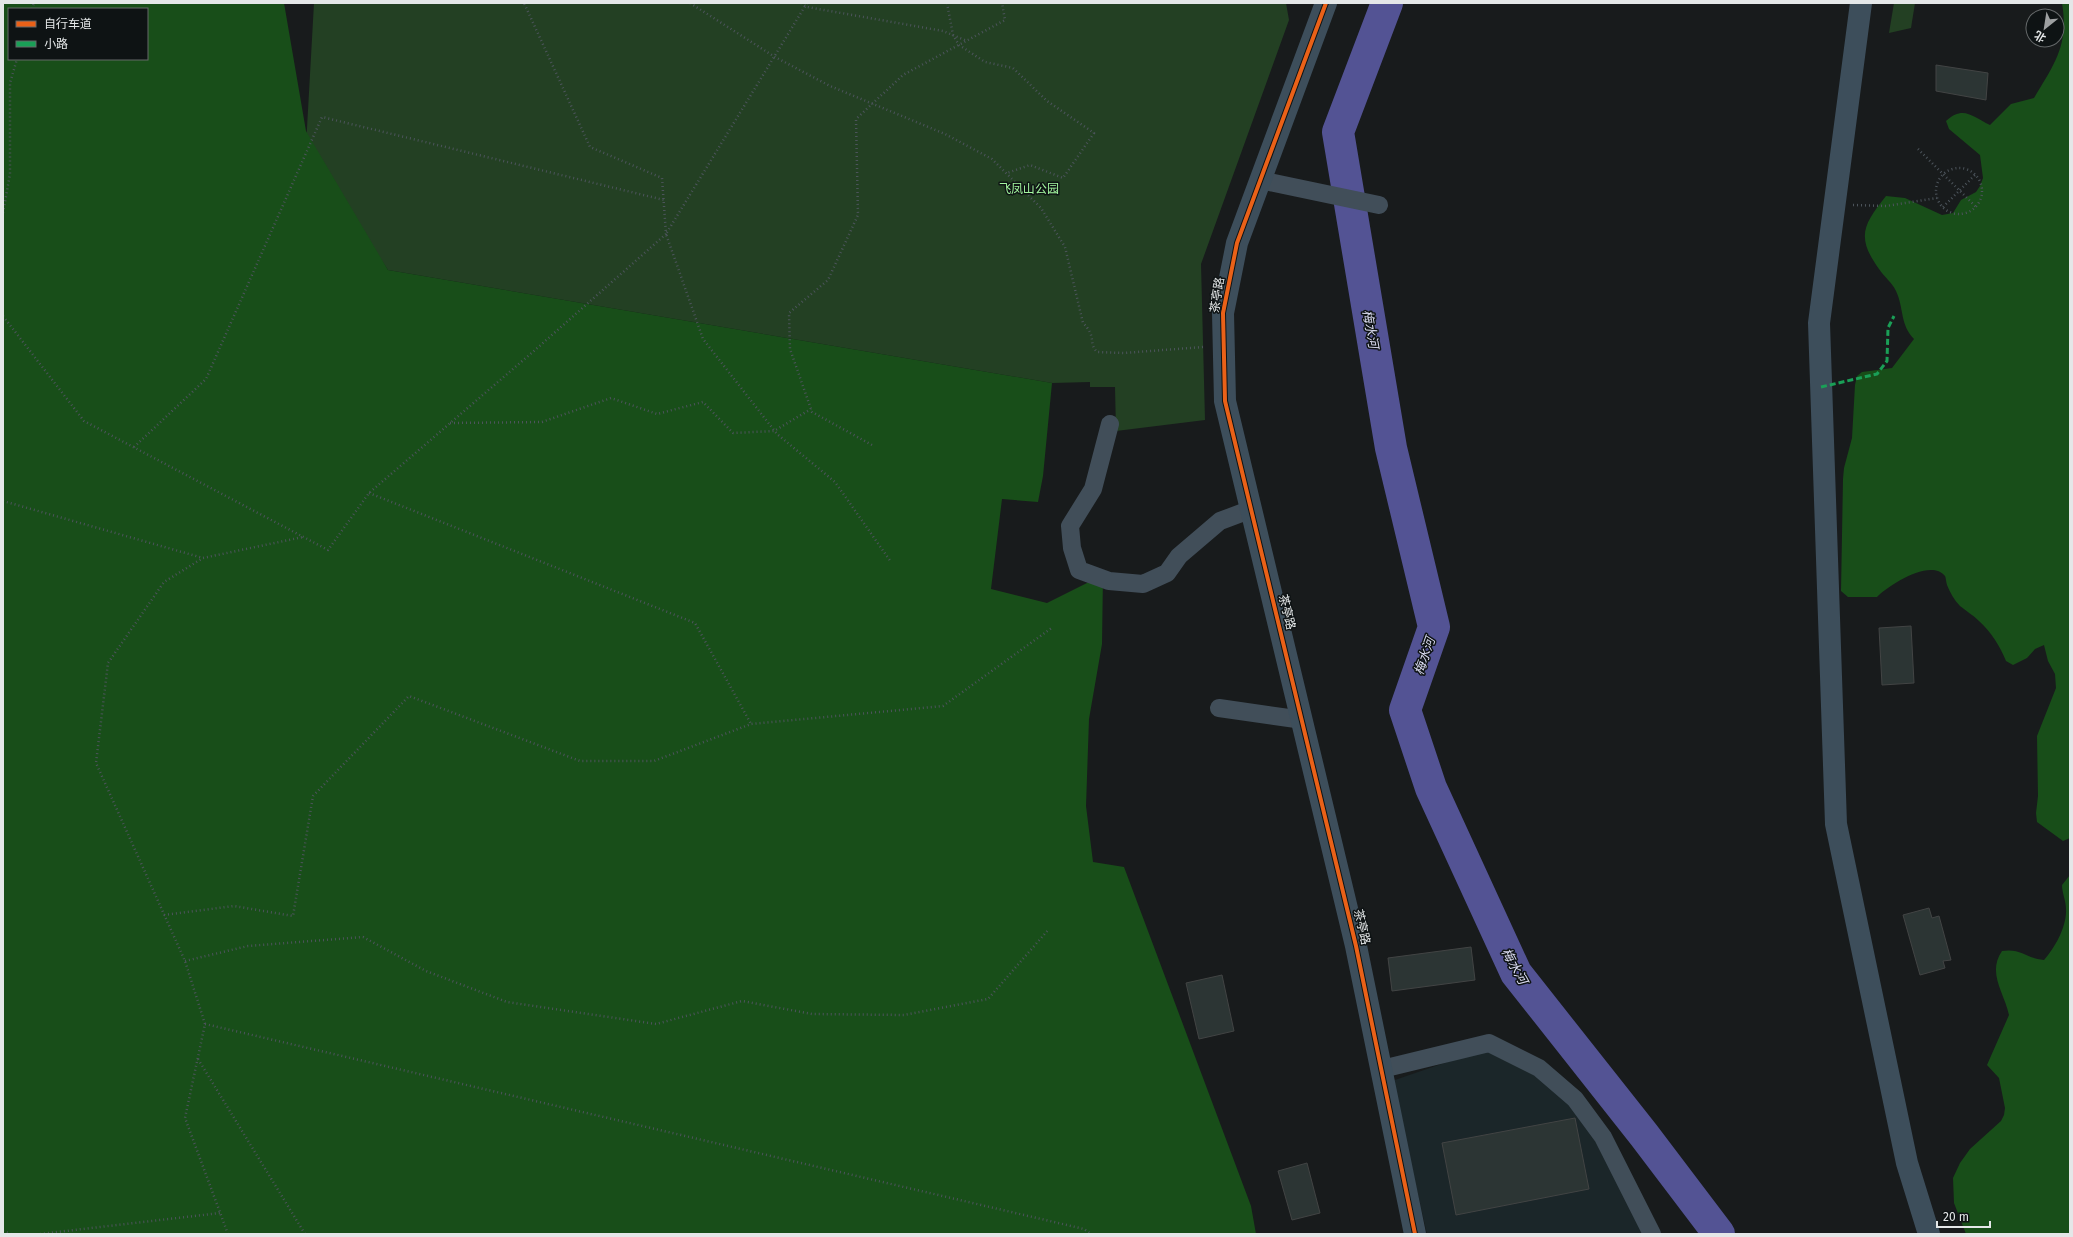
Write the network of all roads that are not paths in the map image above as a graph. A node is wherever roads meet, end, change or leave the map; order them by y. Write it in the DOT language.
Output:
graph roads {
  1 [pos="1326,3"];
  2 [pos="1861,3"];
  3 [pos="1260,180"];
  4 [pos="1379,205"];
  5 [pos="1110,424"];
  6 [pos="1252,509"];
  7 [pos="1219,708"];
  8 [pos="1303,720"];
  9 [pos="1382,1069"];
  10 [pos="1415,1234"];
  11 [pos="1652,1234"];
  12 [pos="1929,1234"];
  1 -- 3 [label="street, 茶亭路"];
  2 -- 12 [label="street"];
  3 -- 4 [label="street"];
  3 -- 6 [label="street, 茶亭路"];
  5 -- 6 [label="street"];
  6 -- 8 [label="street, 茶亭路"];
  7 -- 8 [label="street"];
  8 -- 9 [label="street, 茶亭路"];
  9 -- 10 [label="street, 茶亭路"];
  9 -- 11 [label="street"];
}
